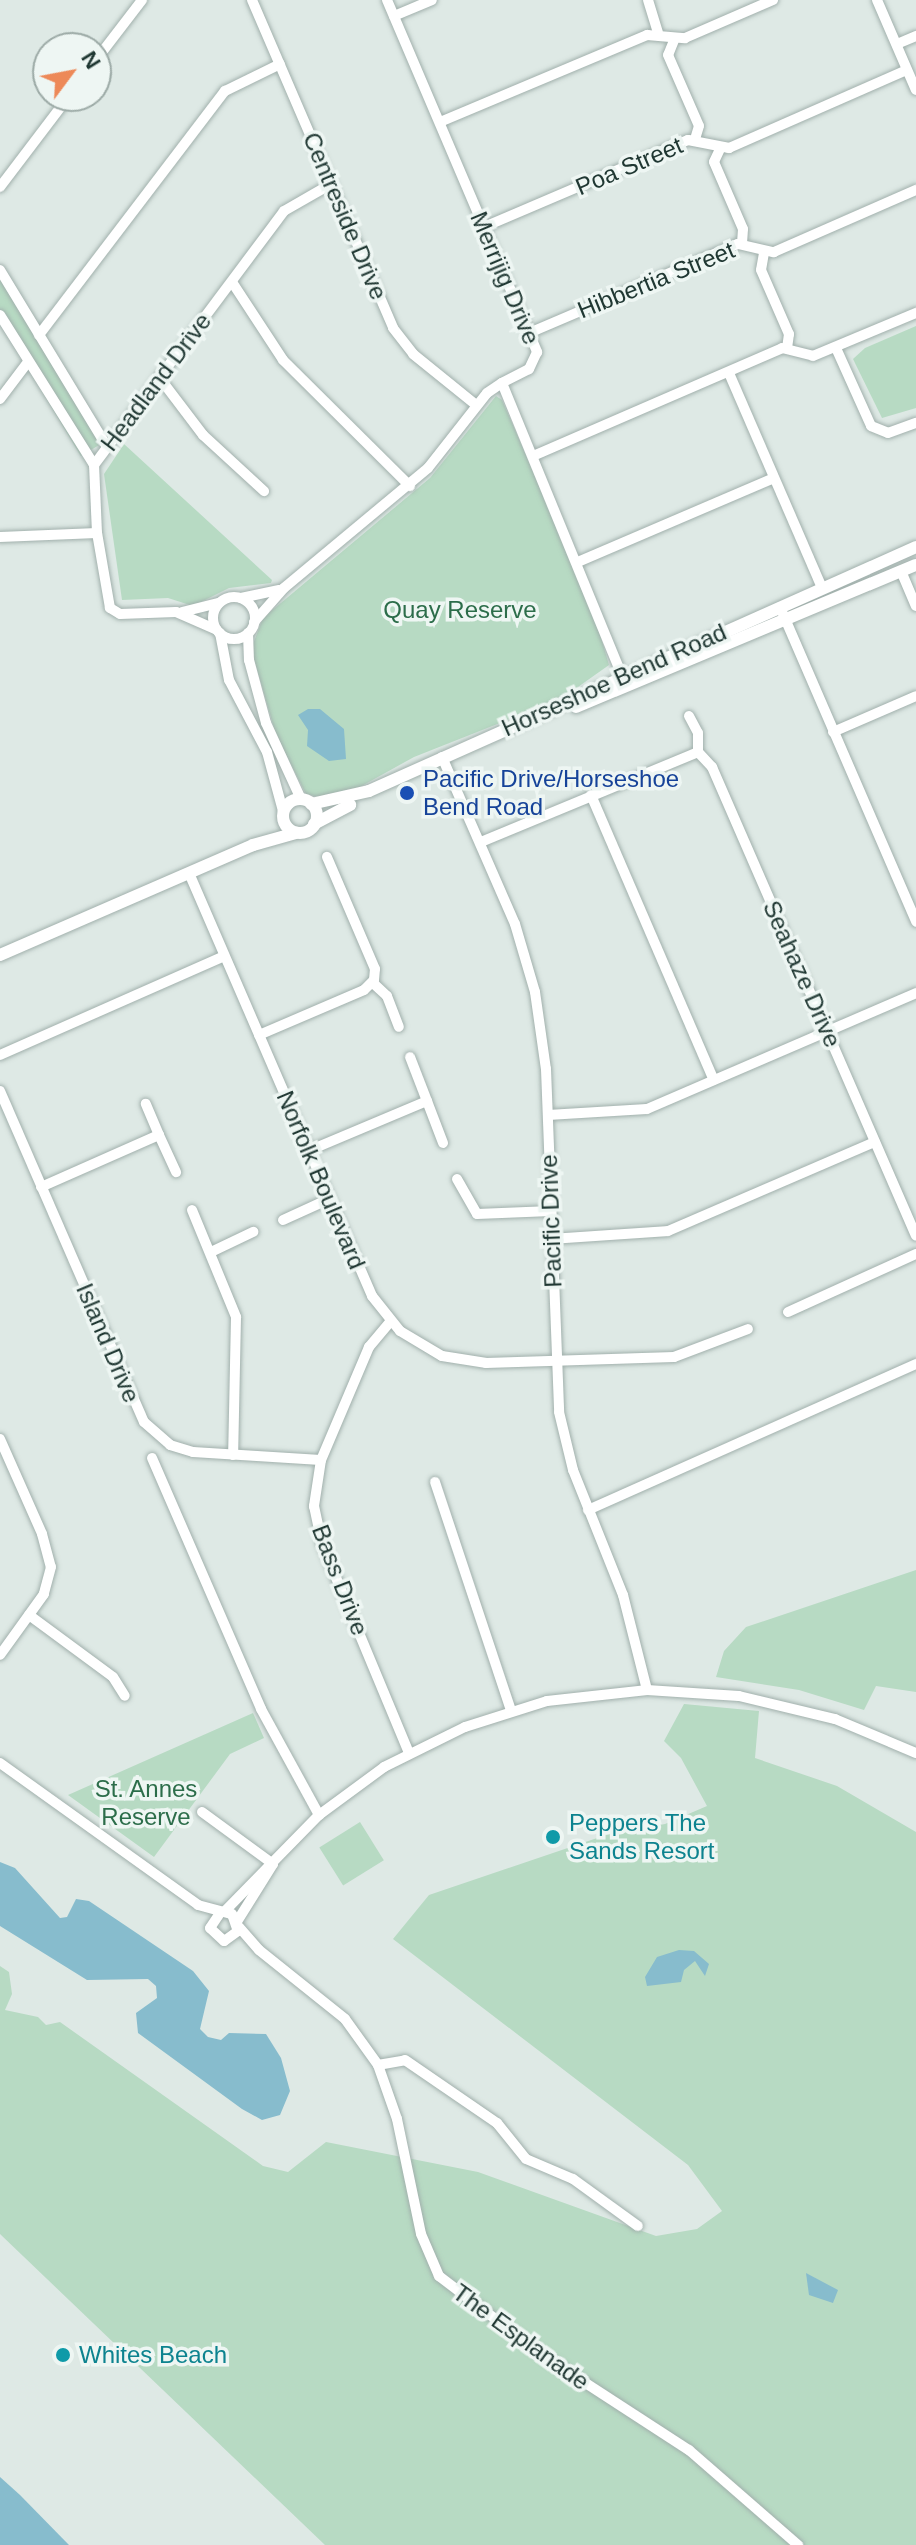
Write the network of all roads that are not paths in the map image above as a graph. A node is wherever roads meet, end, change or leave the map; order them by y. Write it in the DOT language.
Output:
graph roads {
  1 [pos="142,0"];
  2 [pos="252,0"];
  3 [pos="387,0"];
  4 [pos="432,0"];
  5 [pos="648,0"];
  6 [pos="773,0"];
  7 [pos="877,0"];
  8 [pos="394,16"];
  9 [pos="658,33"];
  10 [pos="916,36"];
  11 [pos="675,38"];
  12 [pos="112,39"];
  13 [pos="897,44"];
  14 [pos="280,64"];
  15 [pos="907,70"];
  16 [pos="916,90"];
  17 [pos="57,112"];
  18 [pos="440,122"];
  19 [pos="695,139"];
  20 [pos="720,149"];
  21 [pos="331,184"];
  22 [pos="0,187"];
  23 [pos="916,190"];
  24 [pos="484,227"];
  25 [pos="742,244"];
  26 [pos="764,253"];
  27 [pos="0,270"];
  28 [pos="232,282"];
  29 [pos="916,313"];
  30 [pos="0,315"];
  31 [pos="529,333"];
  32 [pos="39,335"];
  33 [pos="787,348"];
  34 [pos="836,348"];
  35 [pos="28,362"];
  36 [pos="729,373"];
  37 [pos="159,377"];
  38 [pos="502,383"];
  39 [pos="0,399"];
  40 [pos="476,405"];
  41 [pos="916,423"];
  42 [pos="106,445"];
  43 [pos="533,456"];
  44 [pos="94,465"];
  45 [pos="774,478"];
  46 [pos="410,486"];
  47 [pos="264,491"];
  48 [pos="97,533"];
  49 [pos="0,537"];
  50 [pos="916,547"];
  51 [pos="578,562"];
  52 [pos="916,565"];
  53 [pos="901,571"];
  54 [pos="284,588"];
  55 [pos="822,588"];
  56 [pos="241,598"];
  57 [pos="219,603"];
  58 [pos="916,606"];
  59 [pos="780,607"];
  60 [pos="176,612"];
  61 [pos="785,621"];
  62 [pos="254,622"];
  63 [pos="218,631"];
  64 [pos="248,633"];
  65 [pos="624,680"];
  66 [pos="916,696"];
  67 [pos="689,716"];
  68 [pos="833,732"];
  69 [pos="698,752"];
  70 [pos="444,761"];
  71 [pos="591,795"];
  72 [pos="306,802"];
  73 [pos="283,813"];
  74 [pos="314,824"];
  75 [pos="296,833"];
  76 [pos="481,842"];
  77 [pos="253,845"];
  78 [pos="327,857"];
  79 [pos="189,873"];
  80 [pos="916,922"];
  81 [pos="0,955"];
  82 [pos="224,956"];
  83 [pos="373,983"];
  84 [pos="916,993"];
  85 [pos="399,1027"];
  86 [pos="828,1032"];
  87 [pos="259,1035"];
  88 [pos="0,1055"];
  89 [pos="410,1057"];
  90 [pos="714,1080"];
  91 [pos="0,1091"];
  92 [pos="427,1101"];
  93 [pos="146,1104"];
  94 [pos="548,1115"];
  95 [pos="159,1135"];
  96 [pos="875,1142"];
  97 [pos="443,1143"];
  98 [pos="308,1151"];
  99 [pos="176,1172"];
  100 [pos="457,1179"];
  101 [pos="41,1187"];
  102 [pos="329,1199"];
  103 [pos="192,1210"];
  104 [pos="551,1211"];
  105 [pos="283,1220"];
  106 [pos="253,1232"];
  107 [pos="916,1236"];
  108 [pos="552,1239"];
  109 [pos="211,1252"];
  110 [pos="916,1254"];
  111 [pos="788,1312"];
  112 [pos="390,1322"];
  113 [pos="748,1329"];
  114 [pos="555,1361"];
  115 [pos="916,1364"];
  116 [pos="0,1439"];
  117 [pos="233,1455"];
  118 [pos="152,1458"];
  119 [pos="321,1460"];
  120 [pos="435,1482"];
  121 [pos="588,1510"];
  122 [pos="29,1615"];
  123 [pos="0,1655"];
  124 [pos="647,1690"];
  125 [pos="125,1696"];
  126 [pos="511,1710"];
  127 [pos="409,1753"];
  128 [pos="916,1753"];
  129 [pos="0,1763"];
  130 [pos="202,1812"];
  131 [pos="319,1815"];
  132 [pos="273,1864"];
  133 [pos="198,1905"];
  134 [pos="222,1912"];
  135 [pos="238,1924"];
  136 [pos="210,1925"];
  137 [pos="229,1940"];
  138 [pos="259,1950"];
  139 [pos="378,2065"];
  140 [pos="638,2226"];
  141 [pos="798,2545"];
  1 -- 12 [label="street"];
  2 -- 14 [label="street, Centreside Drive"];
  3 -- 8 [label="street, Merrijig Drive"];
  4 -- 8 [label="street"];
  5 -- 9 [label="street"];
  6 -- 11 [label="street"];
  7 -- 13 [label="street"];
  8 -- 18 [label="street, Merrijig Drive"];
  9 -- 11 [label="street"];
  9 -- 18 [label="street"];
  10 -- 13 [label="street"];
  11 -- 19 [label="street"];
  13 -- 15 [label="street"];
  14 -- 21 [label="street, Centreside Drive"];
  14 -- 32 [label="street"];
  15 -- 16 [label="street"];
  15 -- 20 [label="street, Poa Street"];
  17 -- 22 [label="street"];
  18 -- 24 [label="street, Merrijig Drive"];
  19 -- 20 [label="street, Poa Street"];
  19 -- 24 [label="street, Poa Street"];
  20 -- 25 [label="street"];
  21 -- 28 [label="street, Headland Drive"];
  21 -- 40 [label="street, Centreside Drive"];
  23 -- 26 [label="street, Hibbertia Street"];
  24 -- 31 [label="street, Merrijig Drive"];
  25 -- 26 [label="street, Hibbertia Street"];
  25 -- 31 [label="street, Hibbertia Street"];
  26 -- 33 [label="street"];
  27 -- 32 [label="street"];
  28 -- 37 [label="street, Headland Drive"];
  28 -- 46 [label="street"];
  29 -- 34 [label="street"];
  30 -- 35 [label="street"];
  31 -- 38 [label="street, Merrijig Drive"];
  32 -- 42 [label="street"];
  33 -- 34 [label="street"];
  33 -- 36 [label="street"];
  34 -- 41 [label="street"];
  35 -- 39 [label="street"];
  35 -- 44 [label="street"];
  36 -- 43 [label="street"];
  36 -- 45 [label="street"];
  37 -- 42 [label="street, Headland Drive"];
  37 -- 47 [label="street"];
  38 -- 40 [label="street"];
  38 -- 43 [label="street"];
  40 -- 46 [label="street"];
  42 -- 44 [label="street, Headland Drive"];
  43 -- 51 [label="street"];
  44 -- 48 [label="street, Headland Drive"];
  45 -- 51 [label="street"];
  45 -- 55 [label="street"];
  46 -- 54 [label="street"];
  48 -- 49 [label="street"];
  48 -- 60 [label="street, Headland Drive"];
  50 -- 55 [label="street, Horseshoe Bend Road"];
  51 -- 65 [label="street"];
  52 -- 53 [label="street, Horseshoe Bend Road"];
  53 -- 58 [label="street"];
  53 -- 61 [label="street, Horseshoe Bend Road"];
  54 -- 56 [label="street"];
  54 -- 62 [label="street"];
  55 -- 59 [label="street, Horseshoe Bend Road"];
  56 -- 57 [label="street"];
  56 -- 62 [label="street"];
  57 -- 60 [label="street, Headland Drive"];
  57 -- 63 [label="street"];
  59 -- 61 [label="street"];
  59 -- 65 [label="street, Horseshoe Bend Road"];
  60 -- 63 [label="street, Headland Drive"];
  61 -- 65 [label="street, Horseshoe Bend Road"];
  61 -- 68 [label="street"];
  62 -- 64 [label="street"];
  63 -- 64 [label="street"];
  63 -- 73 [label="street"];
  64 -- 72 [label="street"];
  65 -- 70 [label="street, Horseshoe Bend Road"];
  66 -- 68 [label="street"];
  67 -- 69 [label="street, Seahaze Drive"];
  68 -- 80 [label="street"];
  69 -- 71 [label="street"];
  69 -- 86 [label="street, Seahaze Drive"];
  70 -- 72 [label="street, Horseshoe Bend Road"];
  70 -- 74 [label="street, Horseshoe Bend Road"];
  70 -- 76 [label="street, Pacific Drive"];
  71 -- 76 [label="street"];
  71 -- 90 [label="street"];
  72 -- 73 [label="street"];
  72 -- 74 [label="street"];
  73 -- 75 [label="street"];
  73 -- 77 [label="street"];
  74 -- 75 [label="street, Horseshoe Bend Road"];
  75 -- 77 [label="street"];
  76 -- 94 [label="street, Pacific Drive"];
  77 -- 79 [label="street"];
  78 -- 83 [label="street"];
  79 -- 81 [label="street"];
  79 -- 82 [label="street, Norfolk Boulevard"];
  82 -- 87 [label="street, Norfolk Boulevard"];
  82 -- 88 [label="street"];
  83 -- 85 [label="street"];
  83 -- 87 [label="street"];
  84 -- 86 [label="street"];
  86 -- 90 [label="street"];
  86 -- 96 [label="street, Seahaze Drive"];
  87 -- 98 [label="street, Norfolk Boulevard"];
  89 -- 92 [label="street"];
  90 -- 94 [label="street"];
  91 -- 101 [label="street, Island Drive"];
  92 -- 97 [label="street"];
  92 -- 98 [label="street"];
  93 -- 95 [label="street"];
  94 -- 104 [label="street, Pacific Drive"];
  95 -- 99 [label="street"];
  95 -- 101 [label="street"];
  96 -- 107 [label="street, Seahaze Drive"];
  96 -- 108 [label="street"];
  98 -- 102 [label="street, Norfolk Boulevard"];
  100 -- 104 [label="street"];
  101 -- 117 [label="street, Island Drive"];
  102 -- 105 [label="street"];
  102 -- 112 [label="street, Norfolk Boulevard"];
  103 -- 109 [label="street"];
  104 -- 108 [label="street, Pacific Drive"];
  106 -- 109 [label="street"];
  108 -- 114 [label="street, Pacific Drive"];
  109 -- 117 [label="street"];
  110 -- 111 [label="street"];
  112 -- 114 [label="street, Norfolk Boulevard"];
  112 -- 119 [label="street, Bass Drive"];
  113 -- 114 [label="street, Norfolk Boulevard"];
  114 -- 121 [label="street, Pacific Drive"];
  115 -- 121 [label="street"];
  116 -- 122 [label="street"];
  117 -- 119 [label="street, Island Drive"];
  118 -- 131 [label="street"];
  119 -- 127 [label="street, Bass Drive"];
  120 -- 126 [label="street"];
  121 -- 124 [label="street, Pacific Drive"];
  122 -- 123 [label="street"];
  122 -- 125 [label="street"];
  124 -- 126 [label="street"];
  124 -- 128 [label="street"];
  126 -- 127 [label="street"];
  127 -- 131 [label="street"];
  129 -- 133 [label="street, The Esplanade"];
  130 -- 132 [label="street"];
  131 -- 132 [label="street"];
  132 -- 134 [label="street"];
  132 -- 135 [label="street"];
  133 -- 134 [label="street, The Esplanade"];
  133 -- 136 [label="street, The Esplanade"];
  134 -- 135 [label="street, The Esplanade"];
  134 -- 136 [label="street"];
  135 -- 137 [label="street"];
  135 -- 138 [label="street, The Esplanade"];
  136 -- 137 [label="street, The Esplanade"];
  137 -- 138 [label="street, The Esplanade"];
  138 -- 139 [label="street, The Esplanade"];
  139 -- 140 [label="street"];
  139 -- 141 [label="street, The Esplanade"];
}
